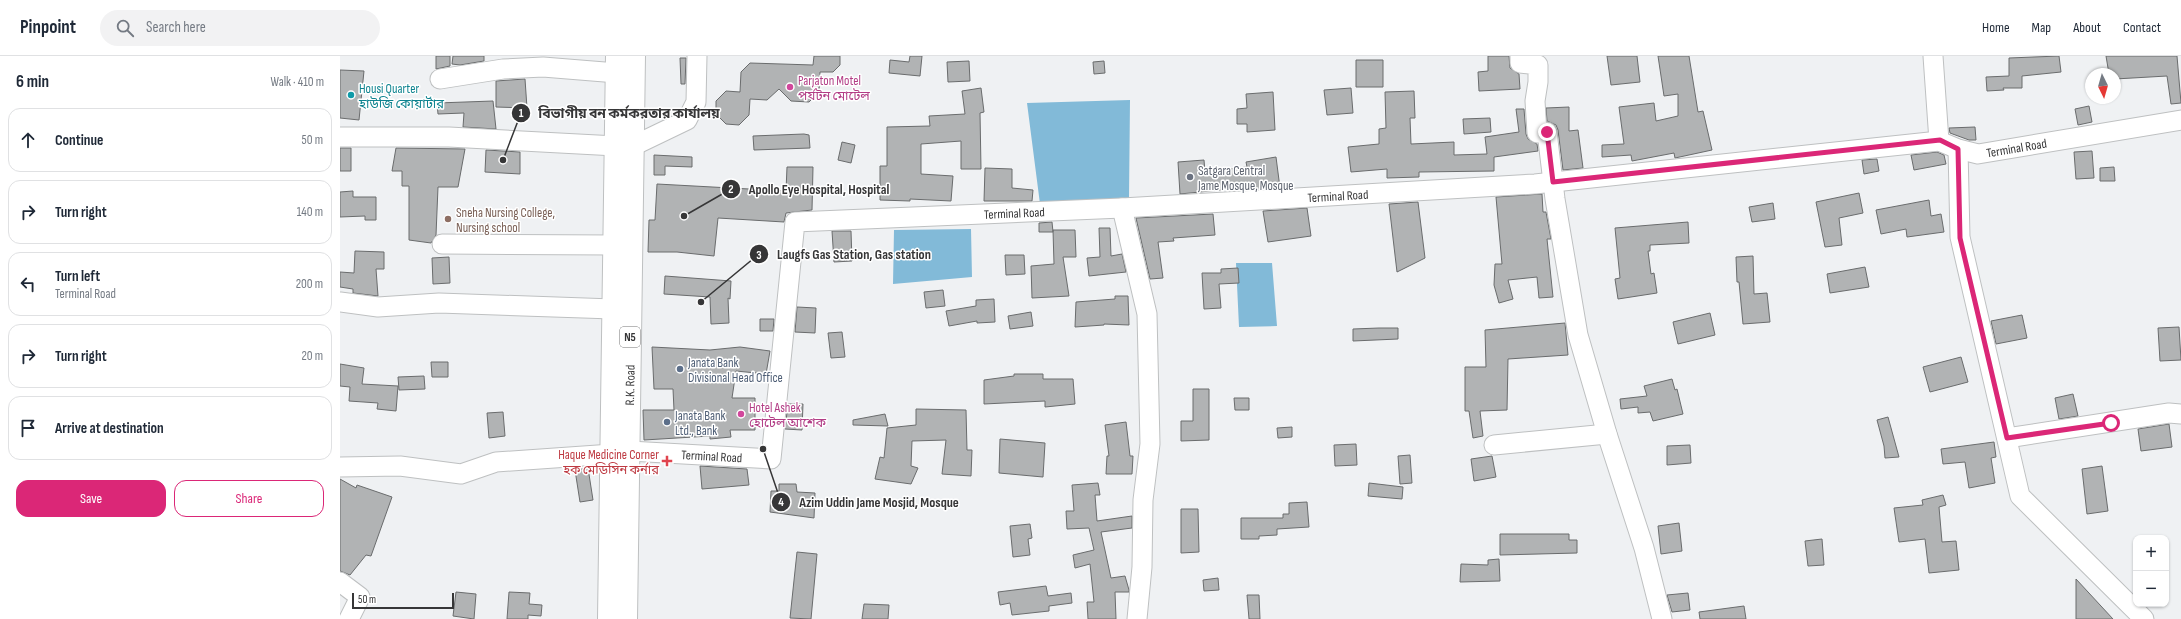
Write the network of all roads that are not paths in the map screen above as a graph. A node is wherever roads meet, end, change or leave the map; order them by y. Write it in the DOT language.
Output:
graph roads {
  1 [pos="634,56"];
  2 [pos="697,56"];
  3 [pos="1520,56"];
  4 [pos="1933,56"];
  5 [pos="617,65"];
  6 [pos="440,79"];
  7 [pos="2181,120"];
  8 [pos="340,137"];
  9 [pos="1940,140"];
  10 [pos="625,146"];
  11 [pos="1958,149"];
  12 [pos="1553,182"];
  13 [pos="1122,208"];
  14 [pos="442,244"];
  15 [pos="615,245"];
  16 [pos="340,302"];
  17 [pos="613,308"];
  18 [pos="2181,414"];
  19 [pos="1607,434"];
  20 [pos="2007,438"];
  21 [pos="1494,445"];
  22 [pos="620,452"];
  23 [pos="340,467"];
  24 [pos="340,582"];
  25 [pos="349,619"];
  26 [pos="609,619"];
  27 [pos="626,619"];
  28 [pos="1137,619"];
  29 [pos="1662,619"];
  30 [pos="2144,619"];
  1 -- 10 [label="highway, R.K. Road / N5"];
  2 -- 10 [label="street"];
  3 -- 12 [label="street"];
  4 -- 9 [label="street"];
  5 -- 6 [label="street"];
  5 -- 10 [label="highway, R.K. Road / N5"];
  7 -- 11 [label="street, Terminal Road"];
  8 -- 10 [label="street"];
  9 -- 11 [label="street, Terminal Road"];
  9 -- 12 [label="street, Terminal Road"];
  10 -- 15 [label="highway, R.K. Road / N5"];
  10 -- 22 [label="highway, R.K. Road / N5"];
  11 -- 20 [label="street"];
  12 -- 13 [label="street, Terminal Road"];
  12 -- 19 [label="street"];
  13 -- 22 [label="street, Terminal Road"];
  13 -- 28 [label="street"];
  14 -- 15 [label="street"];
  15 -- 17 [label="highway, R.K. Road / N5"];
  16 -- 17 [label="street"];
  17 -- 22 [label="highway, R.K. Road / N5"];
  18 -- 20 [label="street"];
  19 -- 21 [label="street"];
  19 -- 29 [label="street"];
  20 -- 30 [label="street"];
  22 -- 23 [label="street"];
  22 -- 26 [label="highway, R.K. Road / N5"];
  22 -- 27 [label="highway, R.K. Road / N5"];
  24 -- 25 [label="street"];
}
